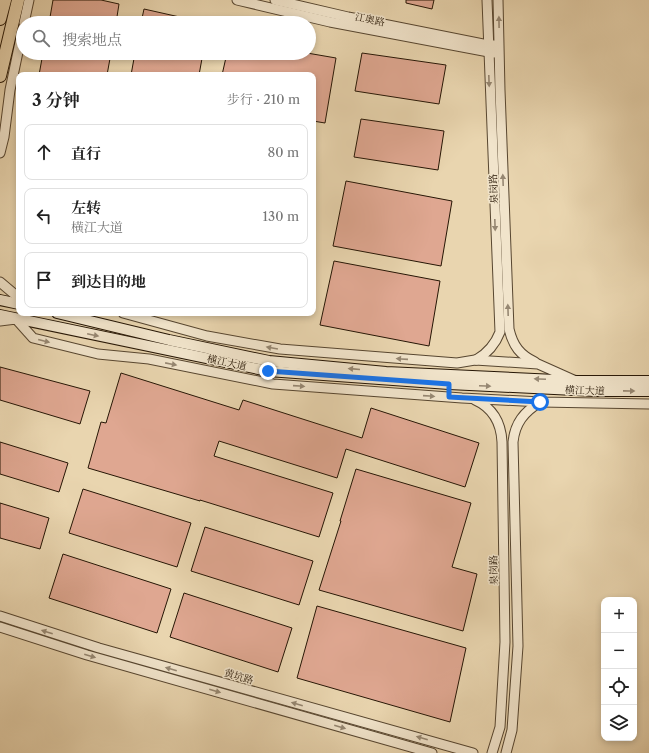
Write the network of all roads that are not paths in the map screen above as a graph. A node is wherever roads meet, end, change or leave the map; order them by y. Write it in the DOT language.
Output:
graph roads {
  1 [pos="5,0"];
  2 [pos="18,0"];
  3 [pos="29,0"];
  4 [pos="237,0"];
  5 [pos="275,0"];
  6 [pos="487,0"];
  7 [pos="498,0"];
  8 [pos="26,16"];
  9 [pos="305,16"];
  10 [pos="0,19"];
  11 [pos="316,19"];
  12 [pos="488,49"];
  13 [pos="499,49"];
  14 [pos="16,60"];
  15 [pos="0,76"];
  16 [pos="0,153"];
  17 [pos="0,282"];
  18 [pos="16,295"];
  19 [pos="0,300"];
  20 [pos="16,303"];
  21 [pos="0,315"];
  22 [pos="69,316"];
  23 [pos="134,316"];
  24 [pos="16,319"];
  25 [pos="0,321"];
  26 [pos="500,329"];
  27 [pos="509,329"];
  28 [pos="475,360"];
  29 [pos="446,362"];
  30 [pos="538,364"];
  31 [pos="446,374"];
  32 [pos="577,381"];
  33 [pos="649,381"];
  34 [pos="449,384"];
  35 [pos="566,390"];
  36 [pos="649,392"];
  37 [pos="449,397"];
  38 [pos="472,398"];
  39 [pos="540,402"];
  40 [pos="566,402"];
  41 [pos="649,404"];
  42 [pos="502,442"];
  43 [pos="513,442"];
  44 [pos="0,616"];
  45 [pos="0,627"];
  46 [pos="432,753"];
  47 [pos="473,753"];
  48 [pos="492,753"];
  49 [pos="506,753"];
  1 -- 10 [label="main road"];
  2 -- 15 [label="main road"];
  3 -- 8 [label="street"];
  4 -- 9 [label="street, 江奥路"];
  5 -- 12 [label="street, 江奥路"];
  6 -- 12 [label="street, 泉岗路"];
  13 -- 7 [label="street, 泉岗路, one-way"];
  11 -- 12 [label="street, 江奥路"];
  12 -- 13 [label="street, 江奥路"];
  12 -- 26 [label="street, 泉岗路, one-way"];
  27 -- 13 [label="street, 泉岗路, one-way"];
  14 -- 16 [label="street"];
  17 -- 18 [label="street"];
  19 -- 20 [label="main road"];
  21 -- 24 [label="main road, 横江大道"];
  31 -- 22 [label="main road, 横江大道, one-way"];
  29 -- 23 [label="street, one-way"];
  24 -- 25 [label="street"];
  24 -- 34 [label="main road, 横江大道, one-way"];
  24 -- 37 [label="street, one-way"];
  26 -- 27 [label="street"];
  26 -- 28 [label="street, 泉岗路"];
  27 -- 30 [label="street, 泉岗路"];
  28 -- 29 [label="street"];
  28 -- 30 [label="street"];
  29 -- 31 [label="street"];
  30 -- 32 [label="street"];
  32 -- 31 [label="main road, 横江大道, one-way"];
  32 -- 33 [label="main road, 横江大道"];
  34 -- 35 [label="main road, 横江大道, one-way"];
  34 -- 37 [label="street"];
  35 -- 36 [label="main road, 横江大道, one-way"];
  35 -- 40 [label="street"];
  37 -- 38 [label="street"];
  38 -- 39 [label="street"];
  38 -- 42 [label="street, 泉岗路"];
  39 -- 40 [label="street"];
  39 -- 43 [label="street"];
  40 -- 41 [label="street"];
  42 -- 43 [label="street"];
  42 -- 48 [label="street, 泉岗路"];
  43 -- 49 [label="street"];
  47 -- 44 [label="street, 黄坑路, one-way"];
  45 -- 46 [label="street, one-way"];
}
